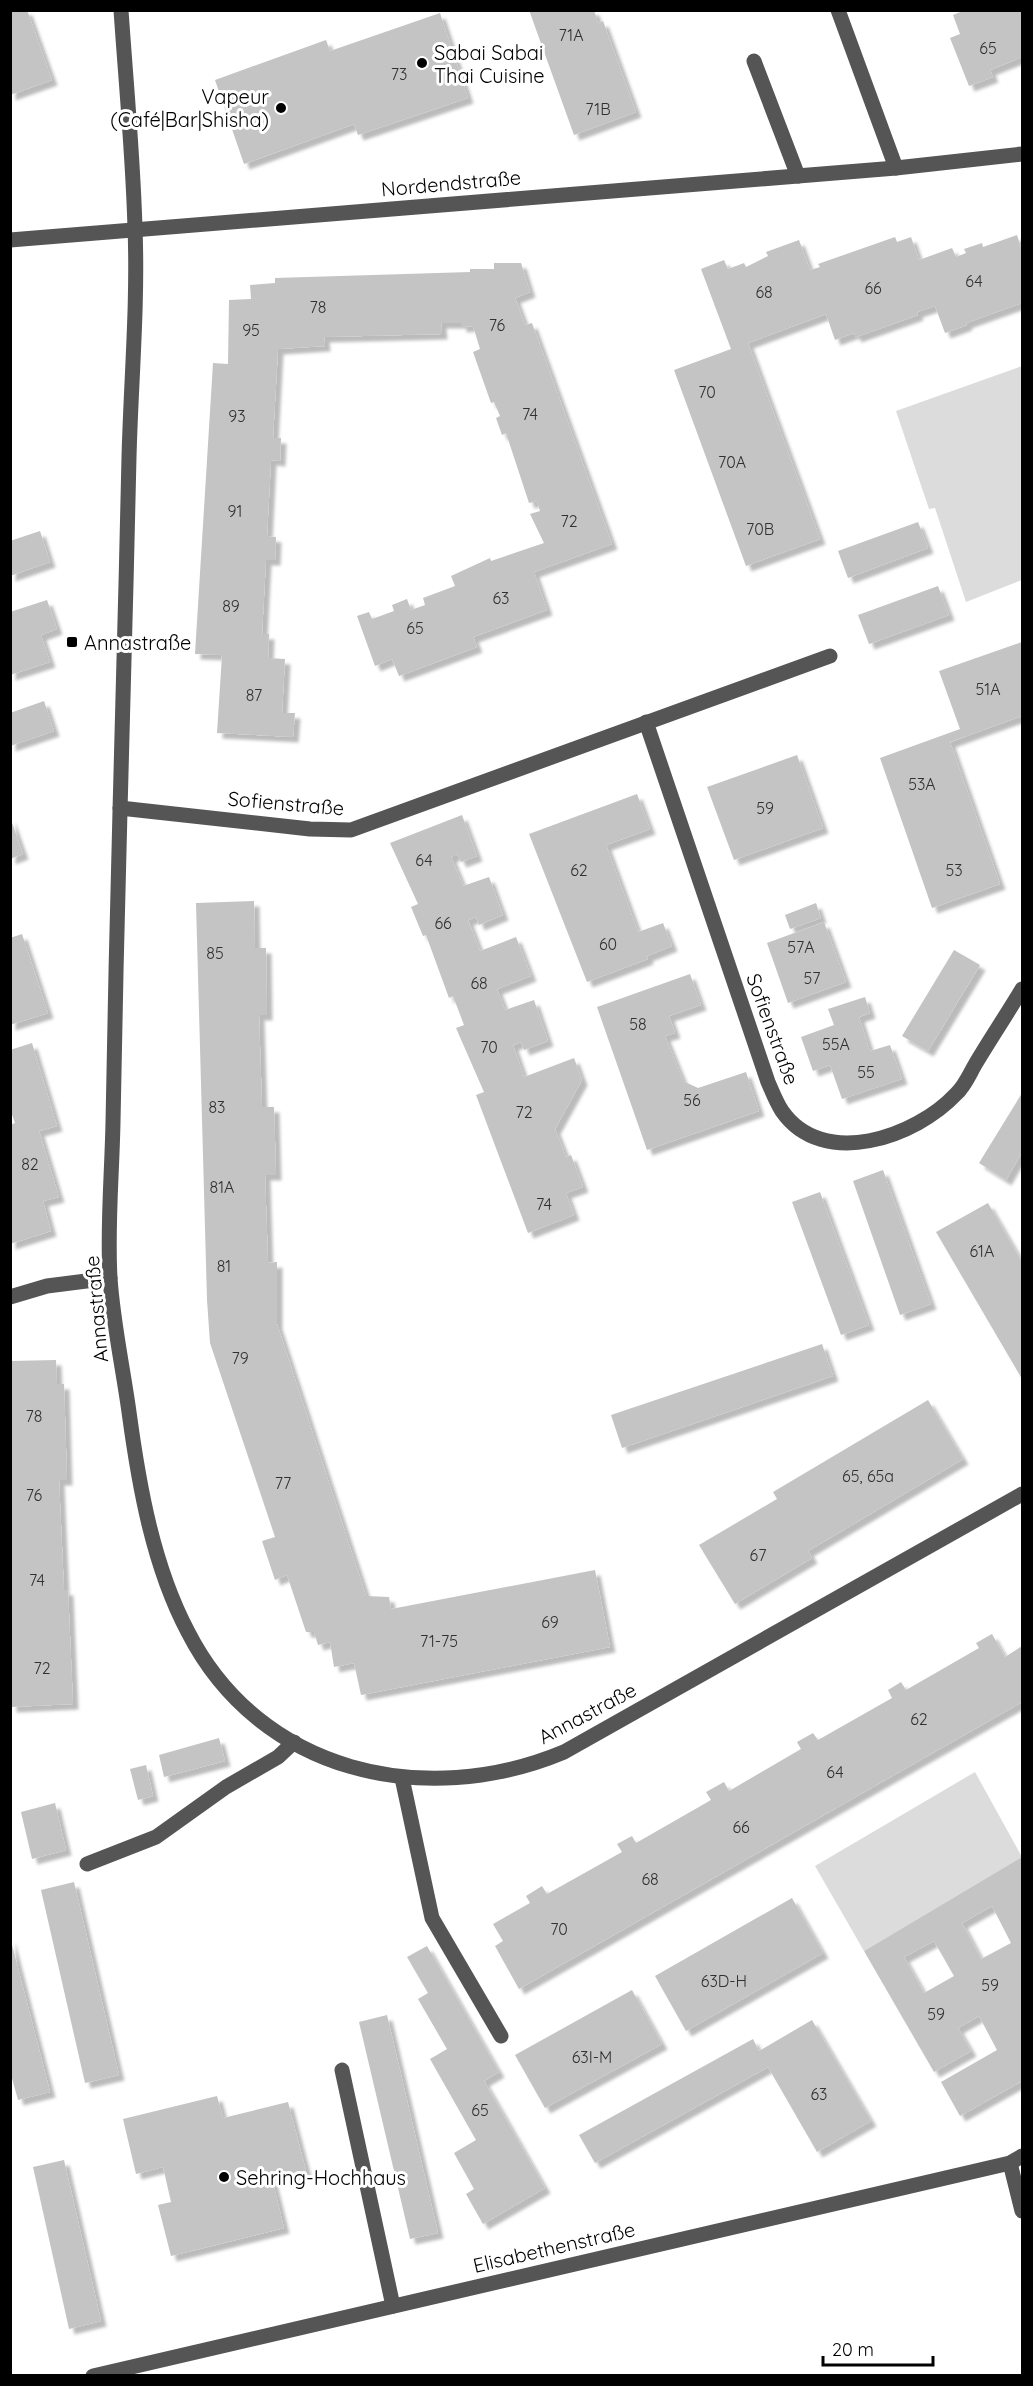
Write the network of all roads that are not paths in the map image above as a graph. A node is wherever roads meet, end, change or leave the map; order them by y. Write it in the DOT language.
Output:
graph roads {
  1 [pos="121,10"];
  2 [pos="838,10"];
  3 [pos="754,61"];
  4 [pos="1023,154"];
  5 [pos="896,168"];
  6 [pos="798,176"];
  7 [pos="136,232"];
  8 [pos="10,240"];
  9 [pos="830,656"];
  10 [pos="646,722"];
  11 [pos="120,808"];
  12 [pos="1023,989"];
  13 [pos="110,1278"];
  14 [pos="10,1297"];
  15 [pos="1023,1494"];
  16 [pos="294,1742"];
  17 [pos="402,1778"];
  18 [pos="87,1864"];
  19 [pos="501,2036"];
  20 [pos="342,2070"];
  21 [pos="1016,2159"];
  22 [pos="1023,2211"];
  23 [pos="393,2306"];
  24 [pos="93,2376"];
  1 -- 7 [label="street, Annastraße"];
  2 -- 5 [label="street"];
  3 -- 6 [label="street"];
  4 -- 5 [label="street, Nordendstraße"];
  5 -- 6 [label="street, Nordendstraße"];
  6 -- 7 [label="street, Nordendstraße"];
  7 -- 8 [label="street, Nordendstraße"];
  7 -- 11 [label="street, Annastraße"];
  9 -- 10 [label="street, Sofienstraße"];
  10 -- 11 [label="street, Sofienstraße"];
  10 -- 12 [label="street, Sofienstraße"];
  11 -- 13 [label="street, Annastraße"];
  13 -- 14 [label="street"];
  13 -- 16 [label="street, Annastraße"];
  15 -- 17 [label="street, Annastraße"];
  16 -- 17 [label="street, Annastraße"];
  16 -- 18 [label="street"];
  17 -- 19 [label="street"];
  20 -- 23 [label="street"];
  21 -- 22 [label="street"];
  21 -- 23 [label="street, Elisabethenstraße"];
  23 -- 24 [label="street, Elisabethenstraße"];
}
